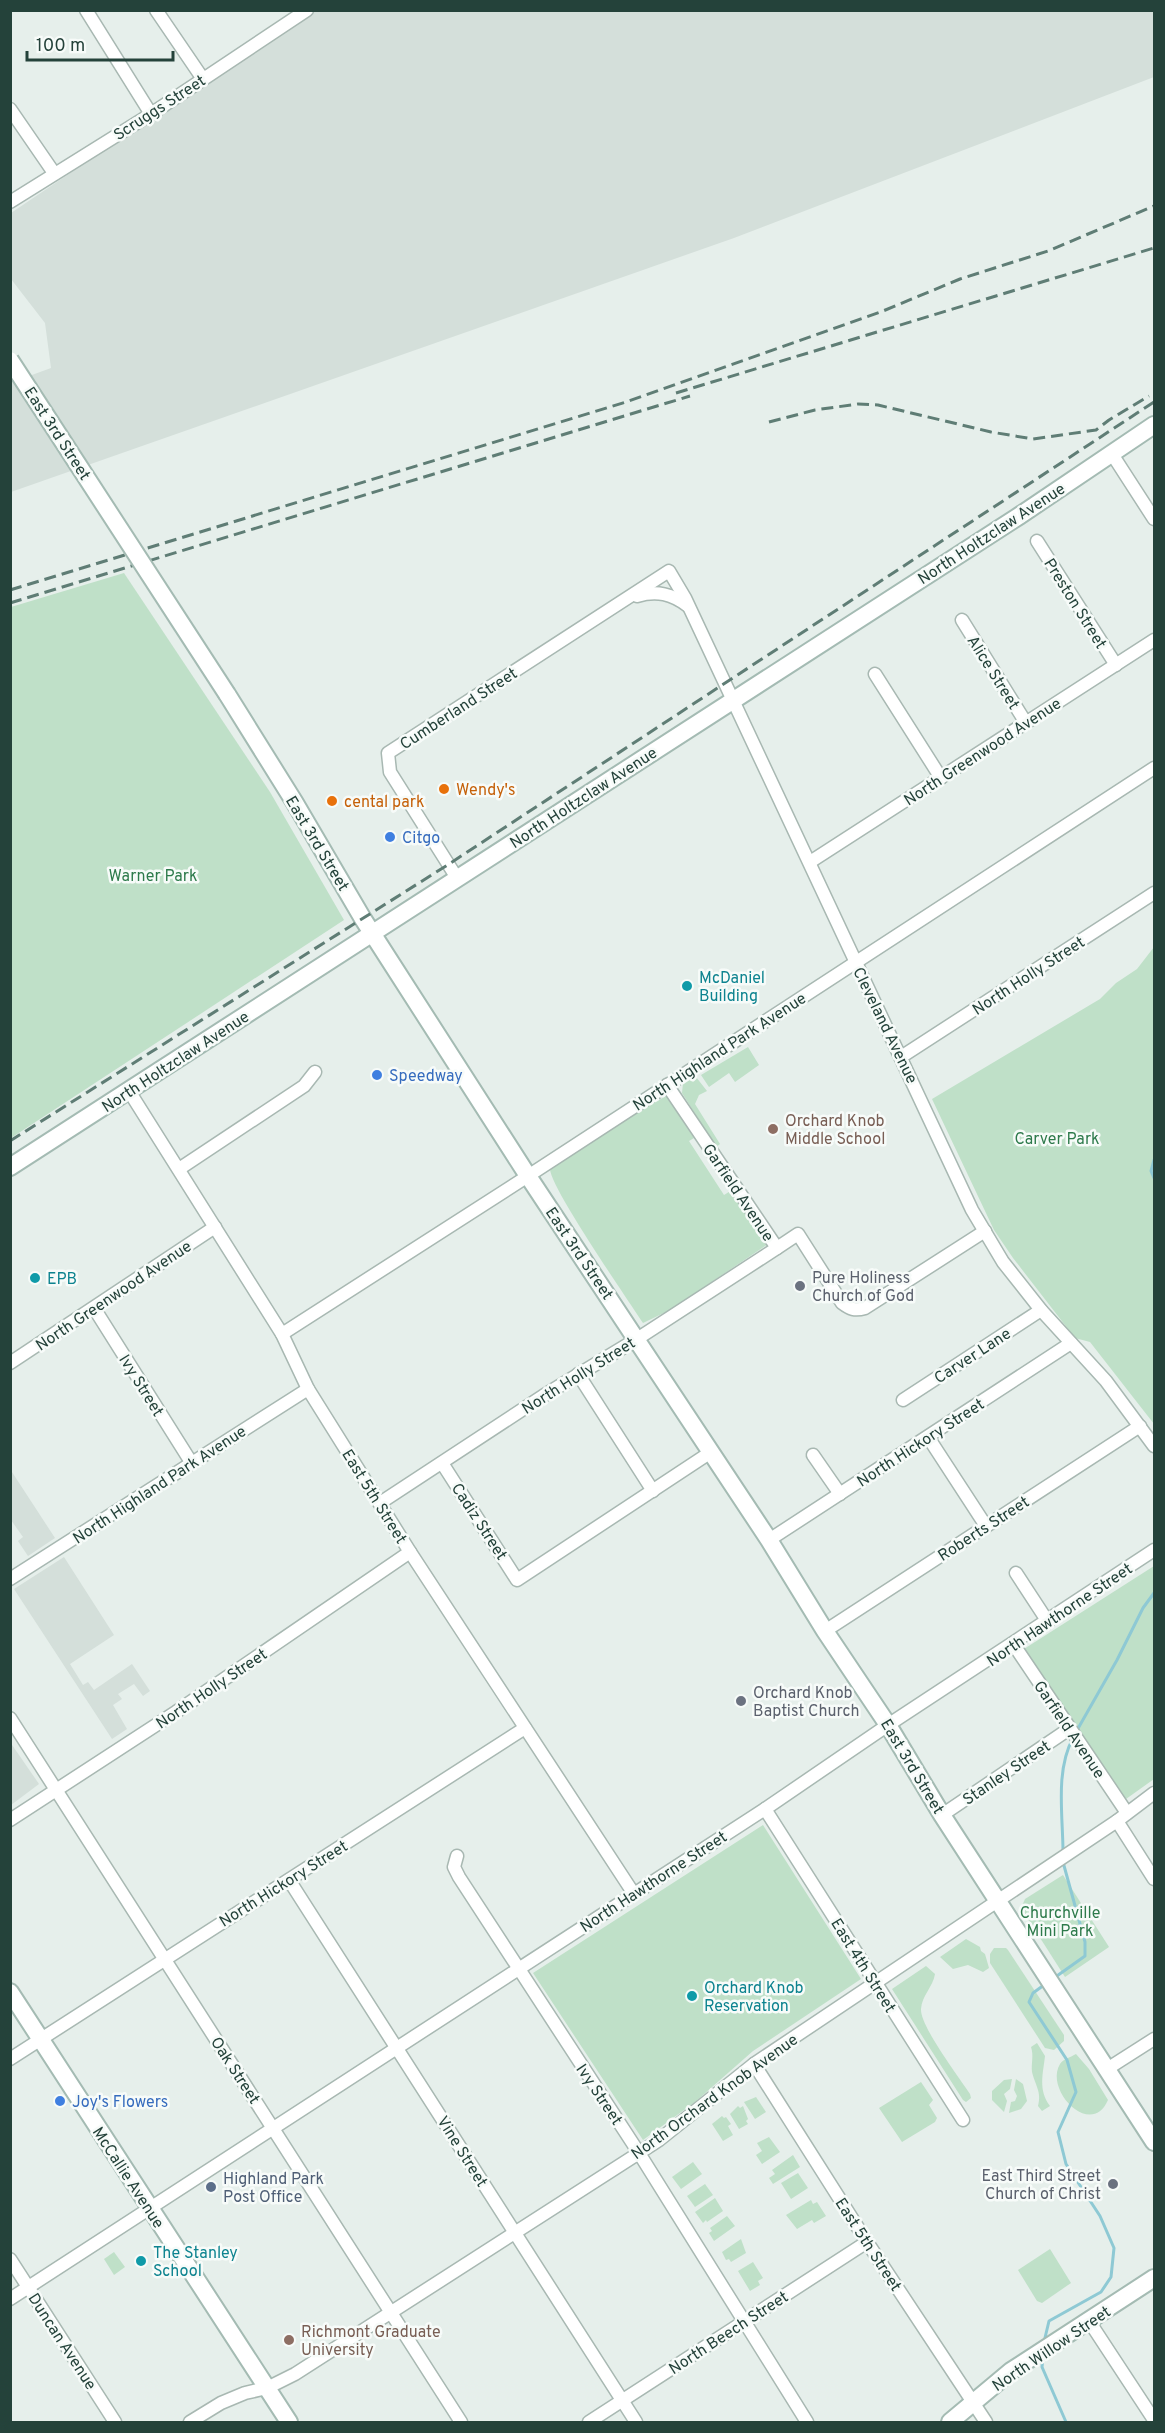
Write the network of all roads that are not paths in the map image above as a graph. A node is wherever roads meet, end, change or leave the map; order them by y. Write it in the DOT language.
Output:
graph roads {
  1 [pos="86,10"];
  2 [pos="156,10"];
  3 [pos="307,10"];
  4 [pos="203,79"];
  5 [pos="10,109"];
  6 [pos="151,114"];
  7 [pos="54,174"];
  8 [pos="10,202"];
  9 [pos="10,360"];
  10 [pos="1155,425"];
  11 [pos="1112,454"];
  12 [pos="1155,519"];
  13 [pos="1037,541"];
  14 [pos="669,571"];
  15 [pos="620,603"];
  16 [pos="690,607"];
  17 [pos="962,620"];
  18 [pos="1155,640"];
  19 [pos="1116,665"];
  20 [pos="875,674"];
  21 [pos="732,700"];
  22 [pos="1026,723"];
  23 [pos="1155,768"];
  24 [pos="941,778"];
  25 [pos="810,862"];
  26 [pos="457,878"];
  27 [pos="1155,893"];
  28 [pos="373,934"];
  29 [pos="855,962"];
  30 [pos="901,1057"];
  31 [pos="315,1072"];
  32 [pos="667,1085"];
  33 [pos="129,1091"];
  34 [pos="10,1167"];
  35 [pos="179,1169"];
  36 [pos="528,1176"];
  37 [pos="215,1227"];
  38 [pos="985,1231"];
  39 [pos="777,1248"];
  40 [pos="94,1308"];
  41 [pos="1041,1310"];
  42 [pos="282,1334"];
  43 [pos="636,1339"];
  44 [pos="1071,1343"];
  45 [pos="10,1363"];
  46 [pos="579,1374"];
  47 [pos="308,1389"];
  48 [pos="903,1400"];
  49 [pos="1140,1426"];
  50 [pos="928,1437"];
  51 [pos="1155,1446"];
  52 [pos="711,1452"];
  53 [pos="813,1455"];
  54 [pos="191,1462"];
  55 [pos="442,1463"];
  56 [pos="653,1491"];
  57 [pos="840,1494"];
  58 [pos="380,1503"];
  59 [pos="986,1526"];
  60 [pos="769,1540"];
  61 [pos="1155,1550"];
  62 [pos="410,1552"];
  63 [pos="1016,1573"];
  64 [pos="10,1579"];
  65 [pos="1048,1622"];
  66 [pos="825,1631"];
  67 [pos="1014,1645"];
  68 [pos="10,1718"];
  69 [pos="888,1725"];
  70 [pos="525,1728"];
  71 [pos="1069,1729"];
  72 [pos="57,1790"];
  73 [pos="1155,1793"];
  74 [pos="765,1809"];
  75 [pos="942,1815"];
  76 [pos="1122,1817"];
  77 [pos="10,1820"];
  78 [pos="457,1856"];
  79 [pos="1155,1879"];
  80 [pos="289,1880"];
  81 [pos="634,1894"];
  82 [pos="998,1901"];
  83 [pos="164,1958"];
  84 [pos="518,1969"];
  85 [pos="875,1983"];
  86 [pos="10,1992"];
  87 [pos="41,2039"];
  88 [pos="1155,2039"];
  89 [pos="398,2048"];
  90 [pos="10,2059"];
  91 [pos="754,2064"];
  92 [pos="1107,2069"];
  93 [pos="963,2120"];
  94 [pos="273,2127"];
  95 [pos="1155,2142"];
  96 [pos="639,2152"];
  97 [pos="149,2209"];
  98 [pos="515,2232"];
  99 [pos="867,2242"];
  100 [pos="10,2259"];
  101 [pos="1155,2278"];
  102 [pos="28,2287"];
  103 [pos="10,2299"];
  104 [pos="390,2313"];
  105 [pos="1089,2321"];
  106 [pos="742,2322"];
  107 [pos="267,2388"];
  108 [pos="622,2401"];
  109 [pos="972,2402"];
  110 [pos="1155,2420"];
  111 [pos="115,2422"];
  112 [pos="190,2422"];
  113 [pos="289,2422"];
  114 [pos="462,2422"];
  115 [pos="589,2422"];
  116 [pos="636,2422"];
  117 [pos="807,2422"];
  118 [pos="951,2422"];
  119 [pos="986,2422"];
  1 -- 6 [label="street"];
  2 -- 4 [label="street"];
  3 -- 4 [label="street, Scruggs Street"];
  4 -- 6 [label="street, Scruggs Street"];
  5 -- 7 [label="street"];
  6 -- 7 [label="street, Scruggs Street"];
  7 -- 8 [label="street, Scruggs Street"];
  9 -- 28 [label="main road, East 3rd Street, bridge"];
  10 -- 11 [label="main road, North Holtzclaw Avenue"];
  11 -- 12 [label="street"];
  11 -- 21 [label="main road, North Holtzclaw Avenue"];
  13 -- 19 [label="street, Preston Street"];
  14 -- 15 [label="street, Cumberland Street"];
  14 -- 16 [label="street, Cleveland Avenue"];
  15 -- 16 [label="street, Cumberland Street"];
  15 -- 26 [label="street, Cumberland Street"];
  16 -- 21 [label="street, Cleveland Avenue"];
  17 -- 22 [label="street, Alice Street"];
  18 -- 19 [label="street, North Greenwood Avenue"];
  19 -- 22 [label="street, North Greenwood Avenue"];
  20 -- 24 [label="street"];
  21 -- 25 [label="street, Cleveland Avenue"];
  21 -- 26 [label="main road, North Holtzclaw Avenue"];
  22 -- 24 [label="street, North Greenwood Avenue"];
  23 -- 29 [label="street, North Highland Park Avenue"];
  24 -- 25 [label="street, North Greenwood Avenue"];
  25 -- 29 [label="street, Cleveland Avenue"];
  26 -- 28 [label="main road, North Holtzclaw Avenue"];
  27 -- 30 [label="street, North Holly Street"];
  28 -- 33 [label="main road, North Holtzclaw Avenue"];
  28 -- 36 [label="main road, East 3rd Street"];
  29 -- 30 [label="street, Cleveland Avenue"];
  29 -- 32 [label="street, North Highland Park Avenue"];
  30 -- 38 [label="street, Cleveland Avenue"];
  31 -- 35 [label="street"];
  32 -- 36 [label="street, North Highland Park Avenue"];
  32 -- 39 [label="street, Garfield Avenue"];
  33 -- 34 [label="main road, North Holtzclaw Avenue"];
  33 -- 35 [label="street, East 5th Street"];
  35 -- 37 [label="street, East 5th Street"];
  36 -- 42 [label="street, North Highland Park Avenue"];
  36 -- 43 [label="main road, East 3rd Street"];
  37 -- 40 [label="street, North Greenwood Avenue"];
  37 -- 42 [label="street, East 5th Street"];
  38 -- 39 [label="street, Garfield Avenue"];
  38 -- 41 [label="street, Cleveland Avenue"];
  39 -- 43 [label="street, North Holly Street"];
  40 -- 45 [label="street, North Greenwood Avenue"];
  40 -- 54 [label="street, Ivy Street"];
  41 -- 44 [label="street, Cleveland Avenue"];
  41 -- 48 [label="street, Carver Lane"];
  42 -- 47 [label="street, East 5th Street"];
  43 -- 46 [label="street, North Holly Street"];
  43 -- 52 [label="main road, East 3rd Street"];
  44 -- 49 [label="street, Cleveland Avenue"];
  44 -- 50 [label="street, North Hickory Street"];
  46 -- 55 [label="street, North Holly Street"];
  46 -- 56 [label="street"];
  47 -- 54 [label="street, North Highland Park Avenue"];
  47 -- 58 [label="street, East 5th Street"];
  49 -- 51 [label="street, Cleveland Avenue"];
  49 -- 59 [label="street, Roberts Street"];
  50 -- 57 [label="street, North Hickory Street"];
  50 -- 59 [label="street"];
  52 -- 56 [label="street"];
  52 -- 60 [label="main road, East 3rd Street"];
  53 -- 57 [label="street"];
  54 -- 64 [label="street, North Highland Park Avenue"];
  55 -- 56 [label="street, Cadiz Street"];
  55 -- 58 [label="street, North Holly Street"];
  57 -- 60 [label="street, North Hickory Street"];
  58 -- 62 [label="street, East 5th Street"];
  59 -- 66 [label="street, Roberts Street"];
  60 -- 66 [label="main road, East 3rd Street"];
  61 -- 65 [label="street, North Hawthorne Street"];
  62 -- 70 [label="street, East 5th Street"];
  62 -- 72 [label="street, North Holly Street"];
  63 -- 65 [label="street"];
  65 -- 67 [label="street, North Hawthorne Street"];
  66 -- 69 [label="main road, East 3rd Street"];
  67 -- 69 [label="street, North Hawthorne Street"];
  67 -- 71 [label="street, Garfield Avenue"];
  68 -- 72 [label="street, Oak Street"];
  69 -- 74 [label="street, North Hawthorne Street"];
  69 -- 75 [label="main road, East 3rd Street"];
  70 -- 80 [label="street, North Hickory Street"];
  70 -- 81 [label="street, East 5th Street"];
  71 -- 75 [label="street, Stanley Street"];
  71 -- 76 [label="street, Garfield Avenue"];
  72 -- 77 [label="street, North Holly Street"];
  72 -- 83 [label="street, Oak Street"];
  73 -- 76 [label="street, North Orchard Knob Avenue"];
  74 -- 81 [label="street, North Hawthorne Street"];
  74 -- 85 [label="street, East 4th Street"];
  75 -- 82 [label="main road, East 3rd Street"];
  76 -- 79 [label="street, Garfield Avenue"];
  76 -- 82 [label="street, North Orchard Knob Avenue"];
  78 -- 84 [label="street, Ivy Street"];
  80 -- 83 [label="street, North Hickory Street"];
  80 -- 89 [label="street, Vine Street"];
  81 -- 84 [label="street, North Hawthorne Street"];
  82 -- 85 [label="street, North Orchard Knob Avenue"];
  82 -- 92 [label="main road, East 3rd Street"];
  83 -- 87 [label="street, North Hickory Street"];
  83 -- 94 [label="street, Oak Street"];
  84 -- 89 [label="street, North Hawthorne Street"];
  84 -- 96 [label="street, Ivy Street"];
  85 -- 91 [label="street, North Orchard Knob Avenue"];
  85 -- 93 [label="street, East 4th Street"];
  86 -- 87 [label="main road, McCallie Avenue"];
  87 -- 90 [label="street, North Hickory Street"];
  87 -- 97 [label="main road, McCallie Avenue"];
  88 -- 92 [label="street"];
  89 -- 94 [label="street, North Hawthorne Street"];
  89 -- 98 [label="street, Vine Street"];
  91 -- 96 [label="street, North Orchard Knob Avenue"];
  91 -- 99 [label="street, East 5th Street"];
  92 -- 95 [label="main road, East 3rd Street"];
  94 -- 97 [label="street, North Hawthorne Street"];
  94 -- 104 [label="street, Oak Street"];
  96 -- 98 [label="street, North Orchard Knob Avenue"];
  96 -- 106 [label="street, Ivy Street"];
  97 -- 102 [label="street, North Hawthorne Street"];
  97 -- 107 [label="main road, McCallie Avenue"];
  98 -- 104 [label="street, North Orchard Knob Avenue"];
  98 -- 108 [label="street, Vine Street"];
  99 -- 106 [label="street, North Beech Street"];
  99 -- 109 [label="street, East 5th Street"];
  100 -- 102 [label="street, Duncan Avenue"];
  101 -- 105 [label="main road, North Willow Street"];
  102 -- 103 [label="street, North Hawthorne Street"];
  102 -- 111 [label="street, Duncan Avenue"];
  104 -- 107 [label="street, North Orchard Knob Avenue"];
  104 -- 114 [label="street, Oak Street"];
  105 -- 109 [label="main road, North Willow Street"];
  105 -- 110 [label="street"];
  106 -- 108 [label="street, North Beech Street"];
  106 -- 117 [label="street, Ivy Street"];
  107 -- 112 [label="street, North Orchard Knob Avenue"];
  107 -- 113 [label="main road, McCallie Avenue"];
  108 -- 115 [label="street, North Beech Street"];
  108 -- 116 [label="street, Vine Street"];
  109 -- 118 [label="main road, North Willow Street"];
  109 -- 119 [label="street, East 5th Street"];
}
